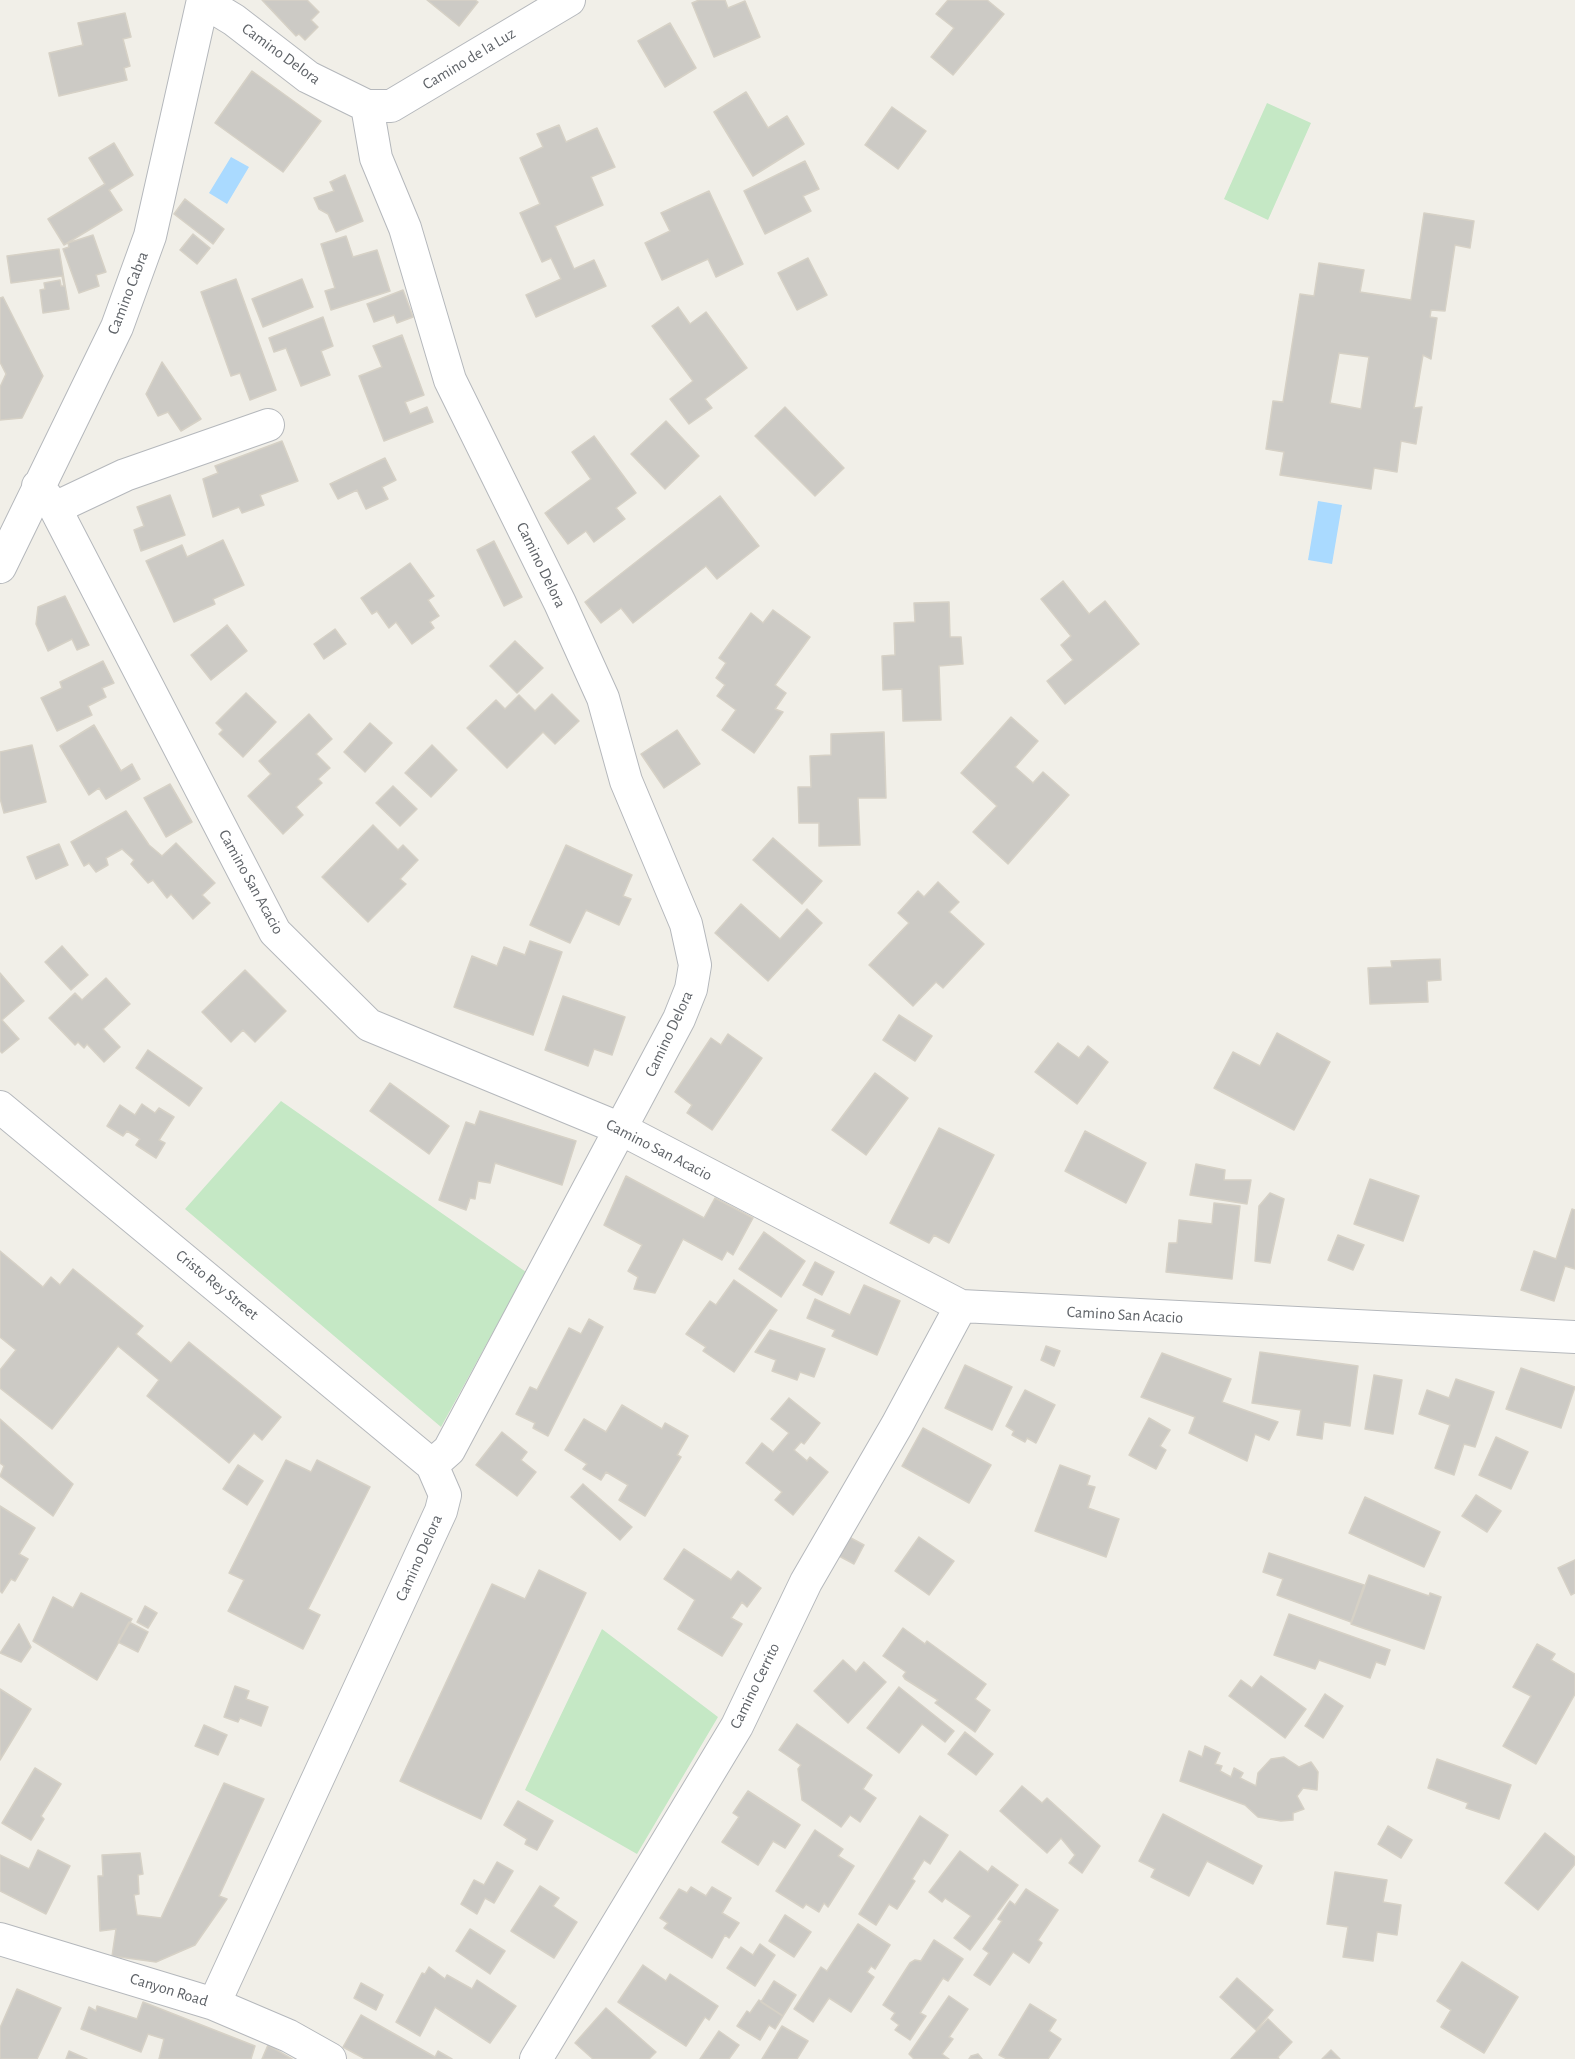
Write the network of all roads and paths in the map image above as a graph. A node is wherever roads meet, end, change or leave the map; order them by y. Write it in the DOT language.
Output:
graph roads {
  1 [pos="569,0"];
  2 [pos="203,1"];
  3 [pos="367,106"];
  4 [pos="268,425"];
  5 [pos="46,497"];
  6 [pos="0,567"];
  7 [pos="0,1107"];
  8 [pos="621,1129"];
  9 [pos="961,1306"];
  10 [pos="1575,1337"];
  11 [pos="432,1465"];
  12 [pos="0,1940"];
  13 [pos="214,2004"];
  14 [pos="330,2059"];
  15 [pos="536,2059"];
  1 -- 3 [label="street, Camino de la Luz"];
  2 -- 3 [label="street, Camino Delora"];
  2 -- 5 [label="street, Camino Cabra"];
  3 -- 8 [label="street, Camino Delora"];
  4 -- 5 [label="street"];
  5 -- 6 [label="street, Camino Cabra"];
  5 -- 8 [label="street, Camino San Acacio"];
  7 -- 11 [label="street, Cristo Rey Street"];
  8 -- 9 [label="street, Camino San Acacio"];
  8 -- 11 [label="street, Camino Delora"];
  9 -- 10 [label="street, Camino San Acacio"];
  9 -- 15 [label="street, Camino Cerrito"];
  11 -- 13 [label="street, Camino Delora"];
  12 -- 13 [label="street, Canyon Road"];
  13 -- 14 [label="street, Canyon Road"];
}
